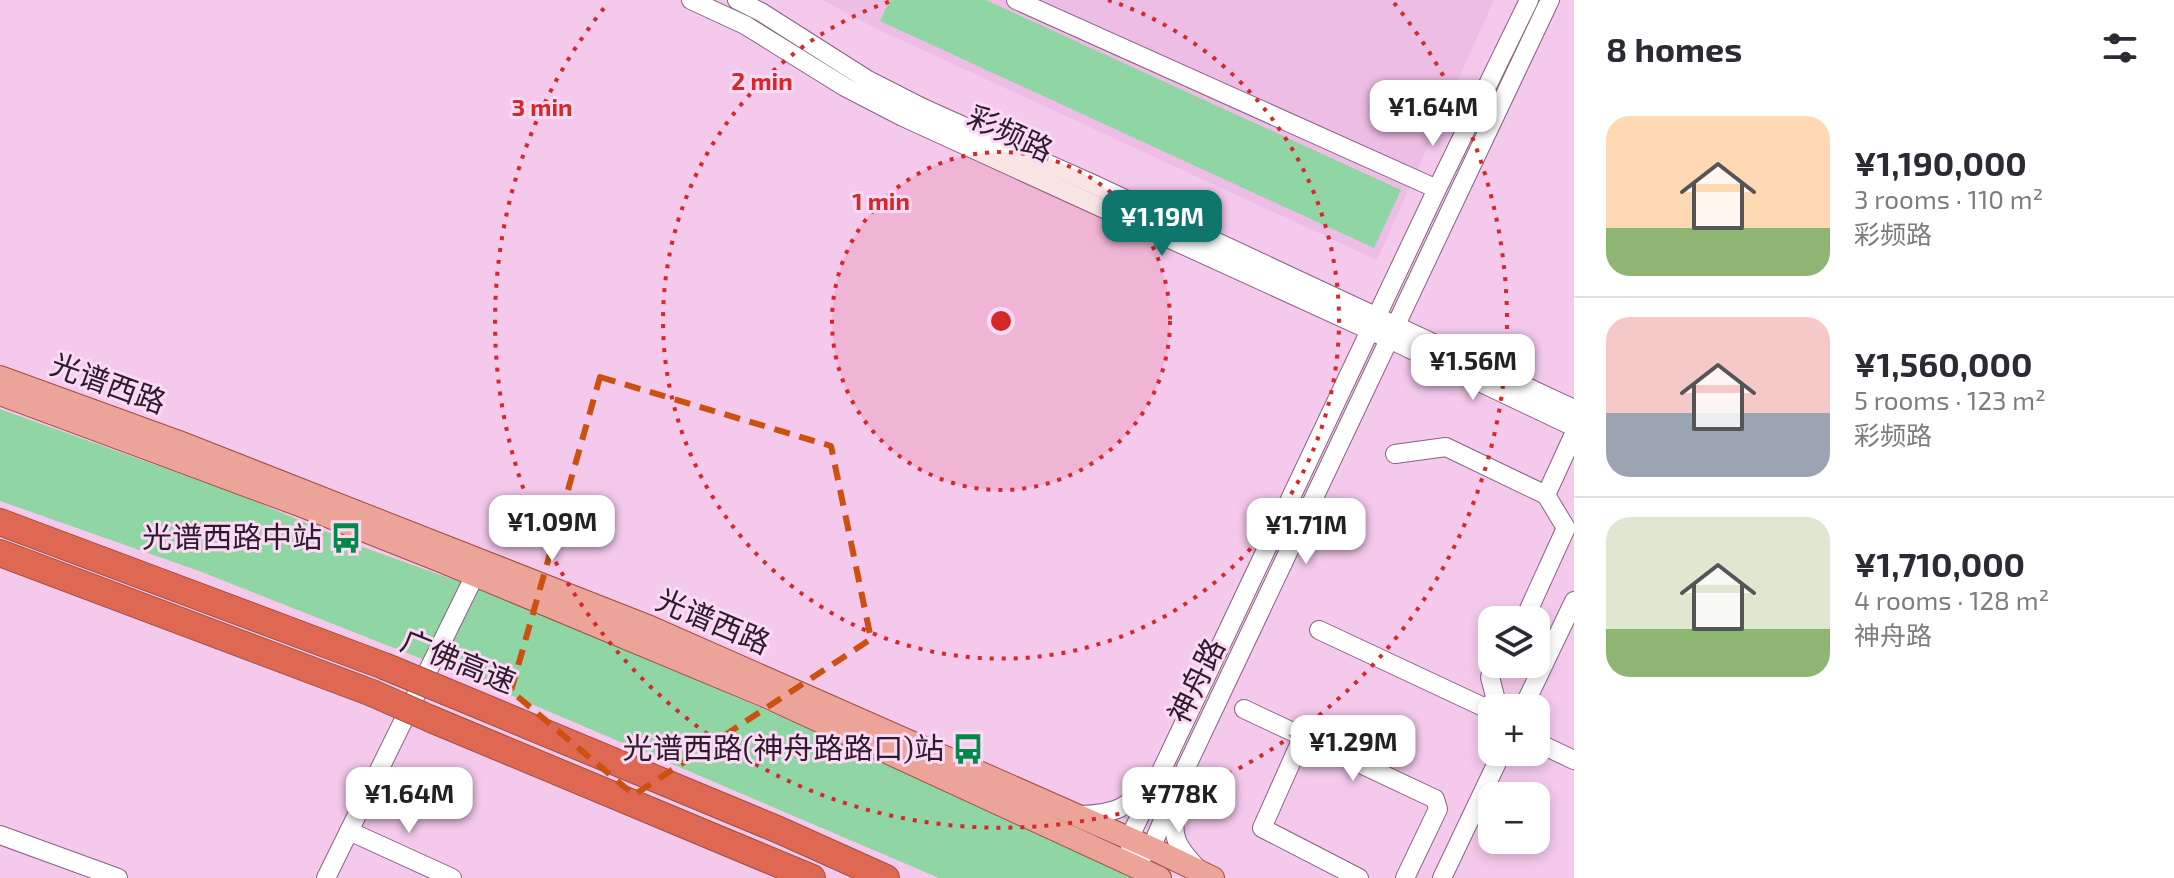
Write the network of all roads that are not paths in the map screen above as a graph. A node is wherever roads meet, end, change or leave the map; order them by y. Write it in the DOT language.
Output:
graph roads {
  1 [pos="691,0"];
  2 [pos="737,0"];
  3 [pos="1016,0"];
  4 [pos="1529,0"];
  5 [pos="1550,0"];
  6 [pos="1437,189"];
  7 [pos="1373,323"];
  8 [pos="1394,332"];
  9 [pos="0,377"];
  10 [pos="0,394"];
  11 [pos="1574,409"];
  12 [pos="1574,427"];
  13 [pos="1574,434"];
  14 [pos="1395,454"];
  15 [pos="1546,495"];
  16 [pos="0,522"];
  17 [pos="0,553"];
  18 [pos="475,575"];
  19 [pos="1574,601"];
  20 [pos="1530,606"];
  21 [pos="1319,630"];
  22 [pos="1530,694"];
  23 [pos="1478,704"];
  24 [pos="1244,709"];
  25 [pos="1303,736"];
  26 [pos="1550,749"];
  27 [pos="1169,757"];
  28 [pos="1574,760"];
  29 [pos="1495,766"];
  30 [pos="1183,774"];
  31 [pos="1077,815"];
  32 [pos="349,831"];
  33 [pos="0,835"];
  34 [pos="1129,839"];
  35 [pos="1151,848"];
  36 [pos="1133,864"];
  37 [pos="1208,876"];
  38 [pos="1357,877"];
  39 [pos="118,878"];
  40 [pos="326,878"];
  41 [pos="452,878"];
  42 [pos="812,878"];
  43 [pos="886,878"];
  44 [pos="1160,878"];
  45 [pos="1405,878"];
  46 [pos="1442,878"];
  1 -- 7 [label="street, 彩频路"];
  2 -- 7 [label="street, 彩频路"];
  3 -- 6 [label="street"];
  4 -- 6 [label="street, 神舟路"];
  5 -- 8 [label="street, 神舟路"];
  6 -- 7 [label="street, 神舟路"];
  7 -- 8 [label="street, 彩频路"];
  7 -- 27 [label="street, 神舟路"];
  8 -- 11 [label="street, 彩频路"];
  8 -- 12 [label="street, 彩频路"];
  8 -- 30 [label="street, 神舟路"];
  9 -- 31 [label="main road, 光谱西路"];
  10 -- 18 [label="main road"];
  13 -- 15 [label="street"];
  14 -- 15 [label="street"];
  15 -- 20 [label="street"];
  16 -- 43 [label="highway, 广佛高速, bridge"];
  17 -- 42 [label="highway, 广佛高速, bridge"];
  18 -- 32 [label="street"];
  18 -- 36 [label="main road"];
  19 -- 22 [label="street"];
  21 -- 23 [label="street"];
  24 -- 25 [label="street"];
  25 -- 38 [label="street"];
  25 -- 45 [label="street"];
  26 -- 28 [label="street"];
  27 -- 31 [label="street"];
  27 -- 34 [label="street, 神舟路"];
  29 -- 46 [label="street"];
  30 -- 35 [label="street, 神舟路"];
  30 -- 37 [label="street"];
  31 -- 34 [label="main road, 光谱西路"];
  32 -- 40 [label="street"];
  32 -- 41 [label="street"];
  33 -- 39 [label="street"];
  34 -- 35 [label="main road, 光谱西路"];
  34 -- 36 [label="street"];
  35 -- 36 [label="street, 神舟路"];
  35 -- 37 [label="main road, 光谱西路"];
  36 -- 44 [label="main road"];
}
